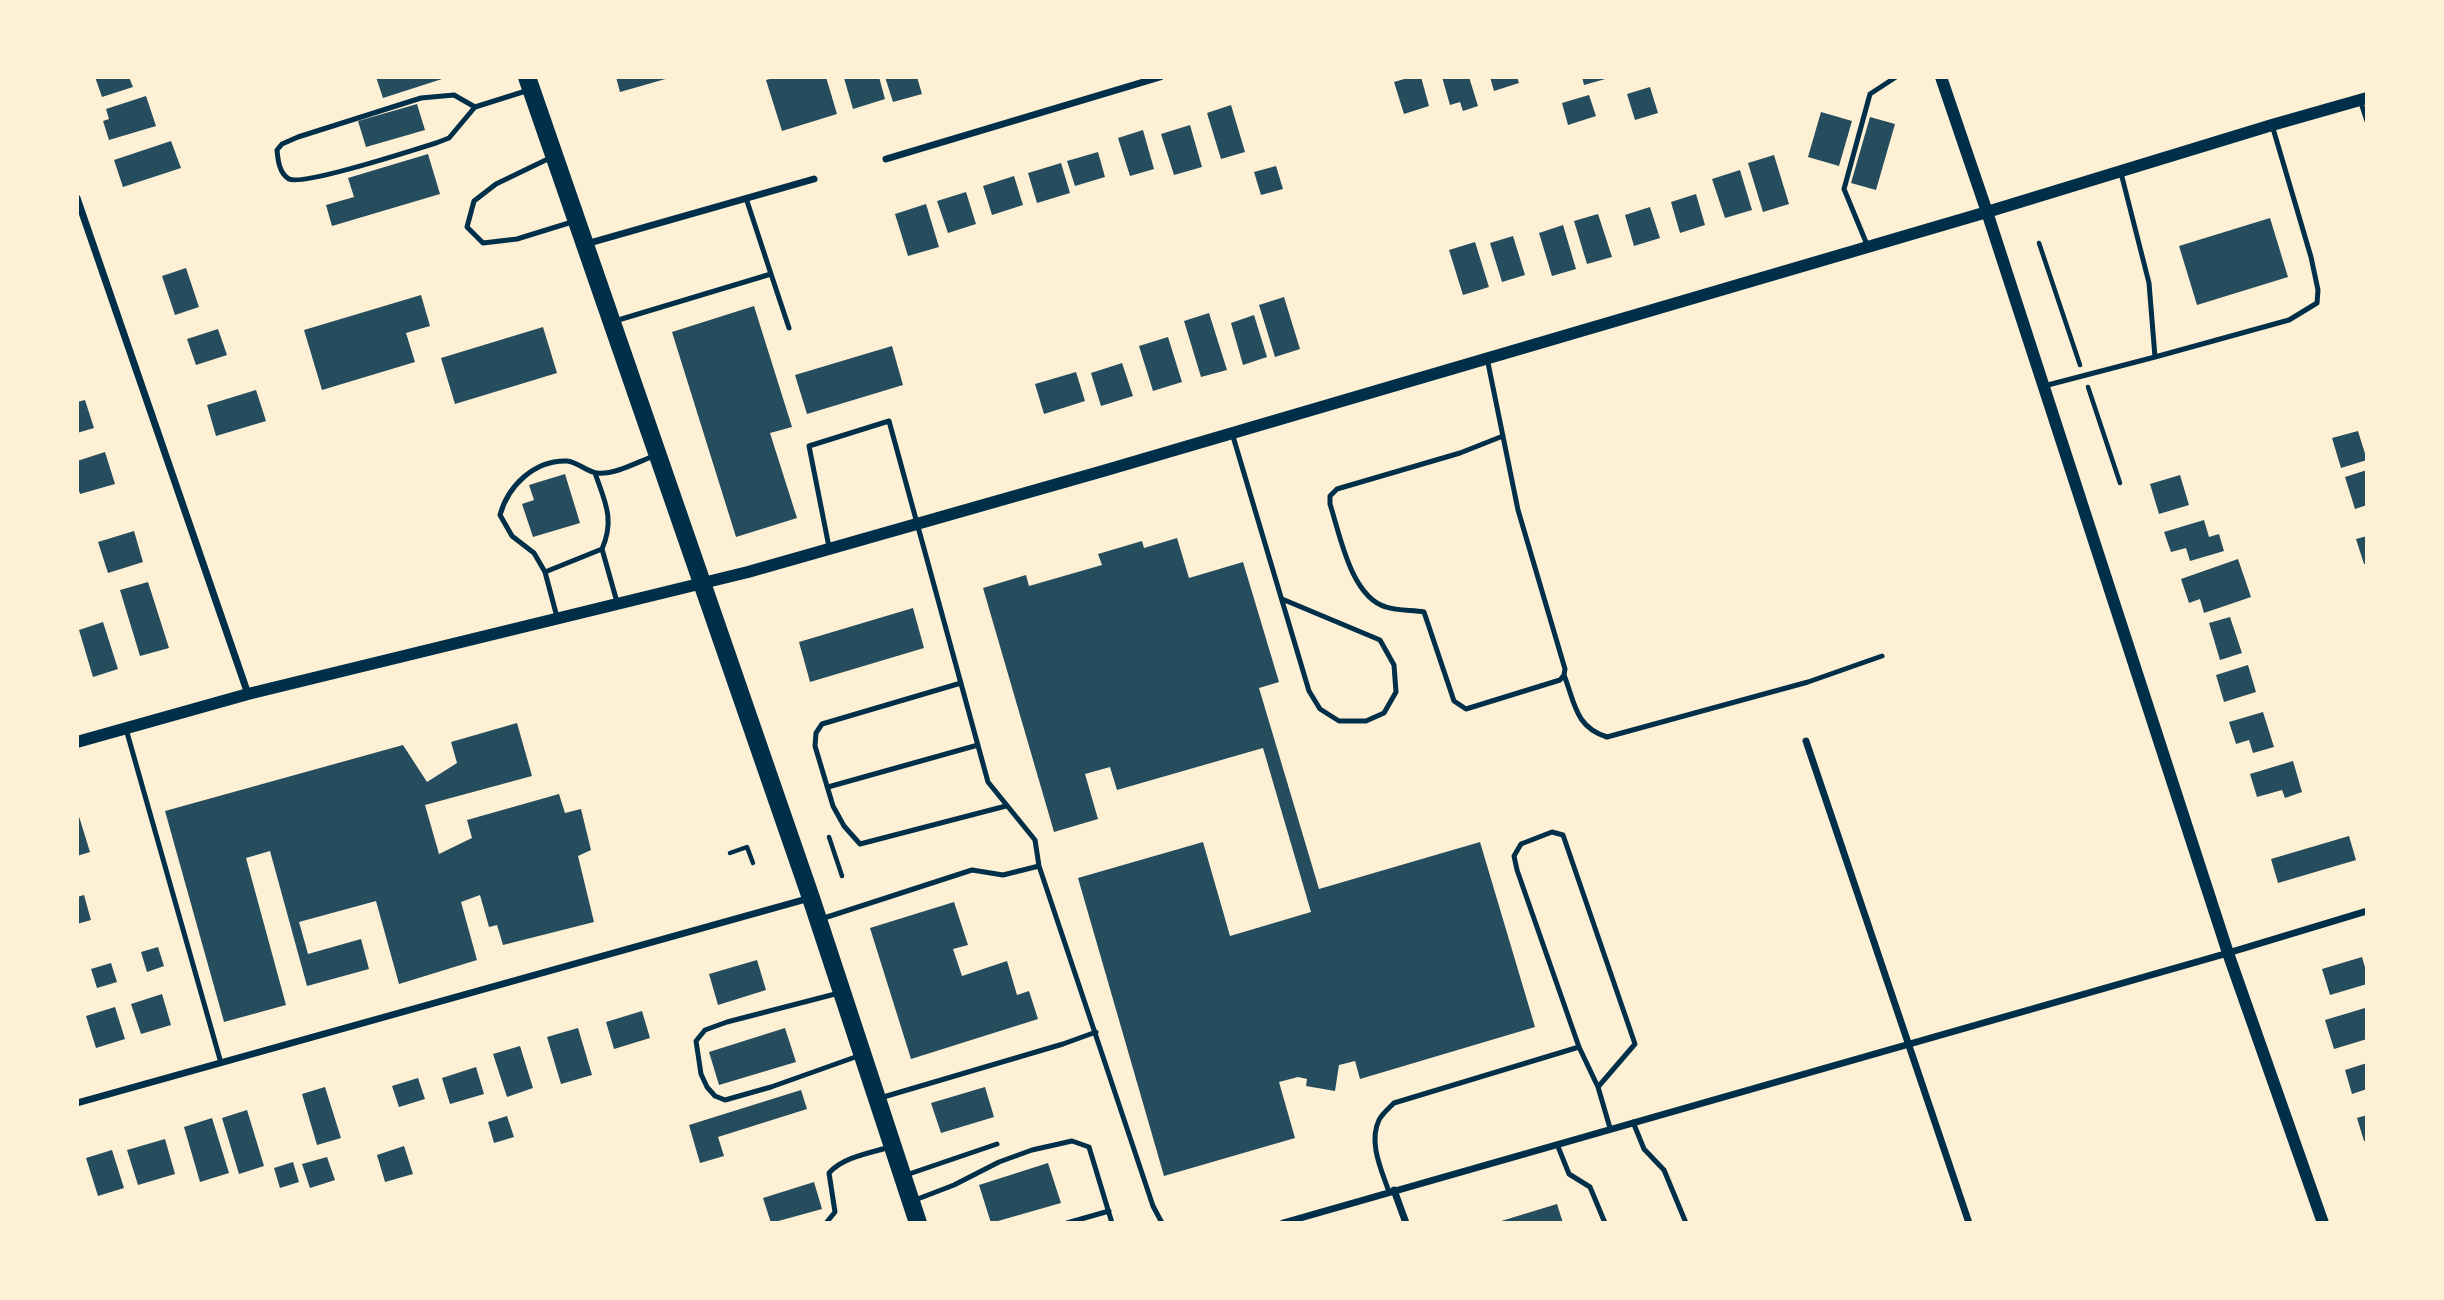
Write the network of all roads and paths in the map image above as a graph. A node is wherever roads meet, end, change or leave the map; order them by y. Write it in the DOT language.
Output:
graph roads {
  1 [pos="1160,77"];
  2 [pos="1896,77"];
  3 [pos="1941,77"];
  4 [pos="530,83"];
  5 [pos="2364,99"];
  6 [pos="475,107"];
  7 [pos="2367,121"];
  8 [pos="2272,125"];
  9 [pos="555,156"];
  10 [pos="886,159"];
  11 [pos="2121,173"];
  12 [pos="814,179"];
  13 [pos="77,198"];
  14 [pos="746,198"];
  15 [pos="1987,212"];
  16 [pos="577,221"];
  17 [pos="585,244"];
  18 [pos="1868,247"];
  19 [pos="771,274"];
  20 [pos="612,322"];
  21 [pos="789,328"];
  22 [pos="2155,357"];
  23 [pos="1487,358"];
  24 [pos="2044,386"];
  25 [pos="1232,433"];
  26 [pos="1503,436"];
  27 [pos="658,454"];
  28 [pos="595,473"];
  29 [pos="917,524"];
  30 [pos="602,549"];
  31 [pos="830,549"];
  32 [pos="545,572"];
  33 [pos="703,585"];
  34 [pos="1282,599"];
  35 [pos="618,605"];
  36 [pos="558,620"];
  37 [pos="1882,656"];
  38 [pos="1564,675"];
  39 [pos="961,683"];
  40 [pos="248,694"];
  41 [pos="126,728"];
  42 [pos="1806,741"];
  43 [pos="77,742"];
  44 [pos="978,745"];
  45 [pos="828,787"];
  46 [pos="1006,806"];
  47 [pos="829,837"];
  48 [pos="730,853"];
  49 [pos="752,863"];
  50 [pos="1039,866"];
  51 [pos="842,876"];
  52 [pos="811,898"];
  53 [pos="2367,911"];
  54 [pos="818,920"];
  55 [pos="2228,953"];
  56 [pos="842,992"];
  57 [pos="1096,1032"];
  58 [pos="1909,1042"];
  59 [pos="1579,1046"];
  60 [pos="863,1054"];
  61 [pos="221,1063"];
  62 [pos="1598,1087"];
  63 [pos="877,1099"];
  64 [pos="77,1103"];
  65 [pos="1633,1122"];
  66 [pos="1611,1128"];
  67 [pos="1557,1143"];
  68 [pos="997,1144"];
  69 [pos="893,1146"];
  70 [pos="903,1176"];
  71 [pos="1392,1191"];
  72 [pos="911,1202"];
  73 [pos="1109,1211"];
  74 [pos="826,1223"];
  75 [pos="918,1223"];
  76 [pos="1067,1223"];
  77 [pos="1112,1223"];
  78 [pos="1162,1223"];
  79 [pos="1283,1223"];
  80 [pos="1406,1223"];
  81 [pos="1605,1223"];
  82 [pos="1686,1223"];
  83 [pos="1969,1223"];
  84 [pos="2323,1223"];
  1 -- 10 [label="street"];
  2 -- 18 [label="lane"];
  3 -- 15 [label="street"];
  4 -- 6 [label="lane"];
  4 -- 9 [label="main road"];
  5 -- 7 [label="lane"];
  5 -- 8 [label="street"];
  6 -- 6 [label="lane"];
  8 -- 11 [label="street"];
  8 -- 22 [label="lane"];
  9 -- 16 [label="main road"];
  9 -- 16 [label="lane"];
  11 -- 15 [label="street"];
  11 -- 22 [label="lane"];
  12 -- 14 [label="street"];
  13 -- 40 [label="street"];
  14 -- 17 [label="street"];
  14 -- 19 [label="lane"];
  15 -- 18 [label="street"];
  15 -- 24 [label="street"];
  16 -- 17 [label="main road"];
  17 -- 20 [label="main road"];
  18 -- 23 [label="street"];
  19 -- 20 [label="lane"];
  19 -- 21 [label="lane"];
  20 -- 27 [label="main road"];
  22 -- 24 [label="lane"];
  23 -- 25 [label="street"];
  23 -- 26 [label="lane"];
  24 -- 55 [label="street"];
  25 -- 29 [label="street"];
  25 -- 34 [label="lane"];
  26 -- 38 [label="lane"];
  26 -- 38 [label="lane"];
  27 -- 28 [label="lane"];
  27 -- 33 [label="main road"];
  28 -- 30 [label="lane"];
  28 -- 32 [label="lane"];
  29 -- 31 [label="street"];
  29 -- 31 [label="lane"];
  29 -- 39 [label="lane"];
  30 -- 32 [label="lane"];
  30 -- 35 [label="lane"];
  31 -- 33 [label="street"];
  32 -- 36 [label="lane"];
  33 -- 35 [label="street"];
  33 -- 52 [label="main road"];
  34 -- 34 [label="lane"];
  35 -- 36 [label="street"];
  36 -- 40 [label="street"];
  37 -- 38 [label="lane"];
  39 -- 44 [label="lane"];
  39 -- 45 [label="lane"];
  40 -- 41 [label="street"];
  41 -- 43 [label="street"];
  41 -- 61 [label="lane"];
  42 -- 58 [label="street"];
  44 -- 45 [label="lane"];
  44 -- 46 [label="lane"];
  45 -- 46 [label="lane"];
  46 -- 50 [label="lane"];
  47 -- 51 [label="path"];
  48 -- 49 [label="path"];
  50 -- 54 [label="lane"];
  50 -- 57 [label="lane"];
  52 -- 54 [label="main road"];
  52 -- 61 [label="street"];
  53 -- 55 [label="street"];
  54 -- 56 [label="main road"];
  55 -- 58 [label="street"];
  55 -- 84 [label="street"];
  56 -- 60 [label="main road"];
  56 -- 60 [label="lane"];
  57 -- 63 [label="lane"];
  57 -- 78 [label="lane"];
  58 -- 65 [label="street"];
  58 -- 83 [label="street"];
  59 -- 62 [label="lane"];
  59 -- 62 [label="lane"];
  59 -- 71 [label="lane"];
  60 -- 63 [label="main road"];
  61 -- 64 [label="street"];
  62 -- 66 [label="lane"];
  63 -- 69 [label="main road"];
  65 -- 66 [label="street"];
  65 -- 82 [label="lane"];
  66 -- 67 [label="street"];
  67 -- 71 [label="street"];
  67 -- 81 [label="lane"];
  68 -- 70 [label="lane"];
  69 -- 70 [label="main road"];
  69 -- 74 [label="lane"];
  70 -- 72 [label="main road"];
  71 -- 79 [label="street"];
  71 -- 80 [label="street"];
  72 -- 73 [label="lane"];
  72 -- 75 [label="main road"];
  73 -- 76 [label="lane"];
  73 -- 77 [label="lane"];
}
